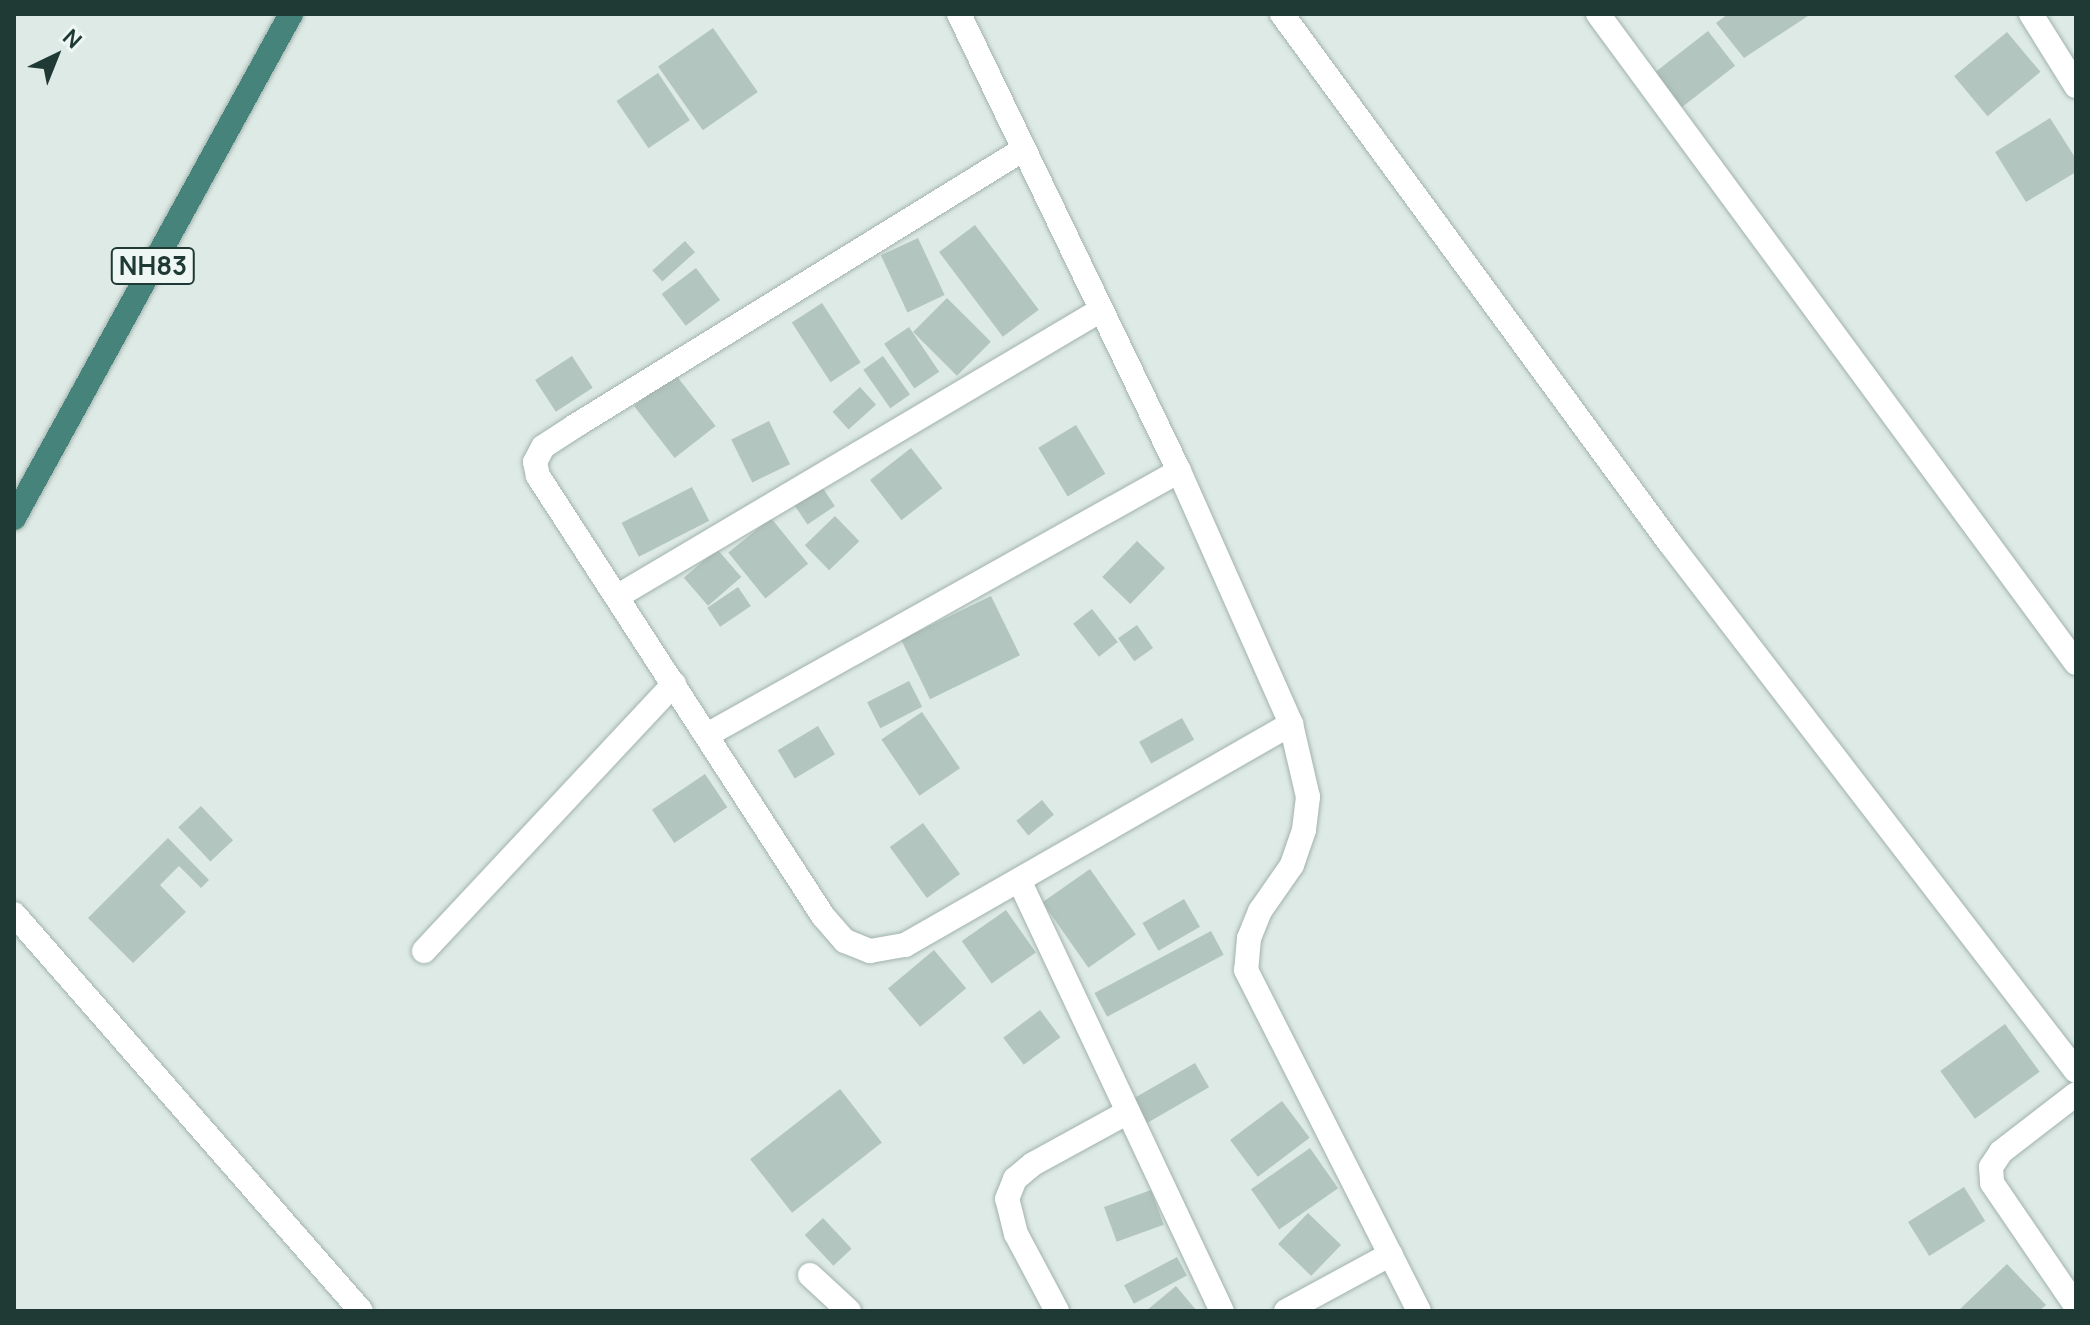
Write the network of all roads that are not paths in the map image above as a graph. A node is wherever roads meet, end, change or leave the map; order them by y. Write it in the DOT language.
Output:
graph roads {
  1 [pos="291,14"];
  2 [pos="959,14"];
  3 [pos="1282,14"];
  4 [pos="1598,14"];
  5 [pos="2031,14"];
  6 [pos="2076,86"];
  7 [pos="1024,149"];
  8 [pos="1101,310"];
  9 [pos="1179,471"];
  10 [pos="14,518"];
  11 [pos="618,596"];
  12 [pos="2076,663"];
  13 [pos="674,684"];
  14 [pos="1291,724"];
  15 [pos="707,735"];
  16 [pos="1019,880"];
  17 [pos="14,914"];
  18 [pos="424,951"];
  19 [pos="2076,1071"];
  20 [pos="2076,1094"];
  21 [pos="1128,1112"];
  22 [pos="1391,1254"];
  23 [pos="810,1275"];
  24 [pos="2076,1306"];
  25 [pos="361,1311"];
  26 [pos="849,1311"];
  27 [pos="1057,1311"];
  28 [pos="1222,1311"];
  29 [pos="1286,1311"];
  30 [pos="1419,1311"];
  1 -- 10 [label="highway, NH83"];
  2 -- 7 [label="street"];
  3 -- 19 [label="street"];
  4 -- 12 [label="street"];
  5 -- 6 [label="street"];
  7 -- 8 [label="street"];
  7 -- 11 [label="street"];
  8 -- 9 [label="street"];
  8 -- 11 [label="street"];
  9 -- 14 [label="street"];
  9 -- 15 [label="street"];
  11 -- 13 [label="street"];
  13 -- 15 [label="street"];
  13 -- 18 [label="street"];
  14 -- 16 [label="street"];
  14 -- 22 [label="street"];
  15 -- 16 [label="street"];
  16 -- 21 [label="street"];
  17 -- 25 [label="street"];
  20 -- 24 [label="street"];
  21 -- 27 [label="street"];
  21 -- 28 [label="street"];
  22 -- 29 [label="street"];
  22 -- 30 [label="street"];
  23 -- 26 [label="street"];
}
